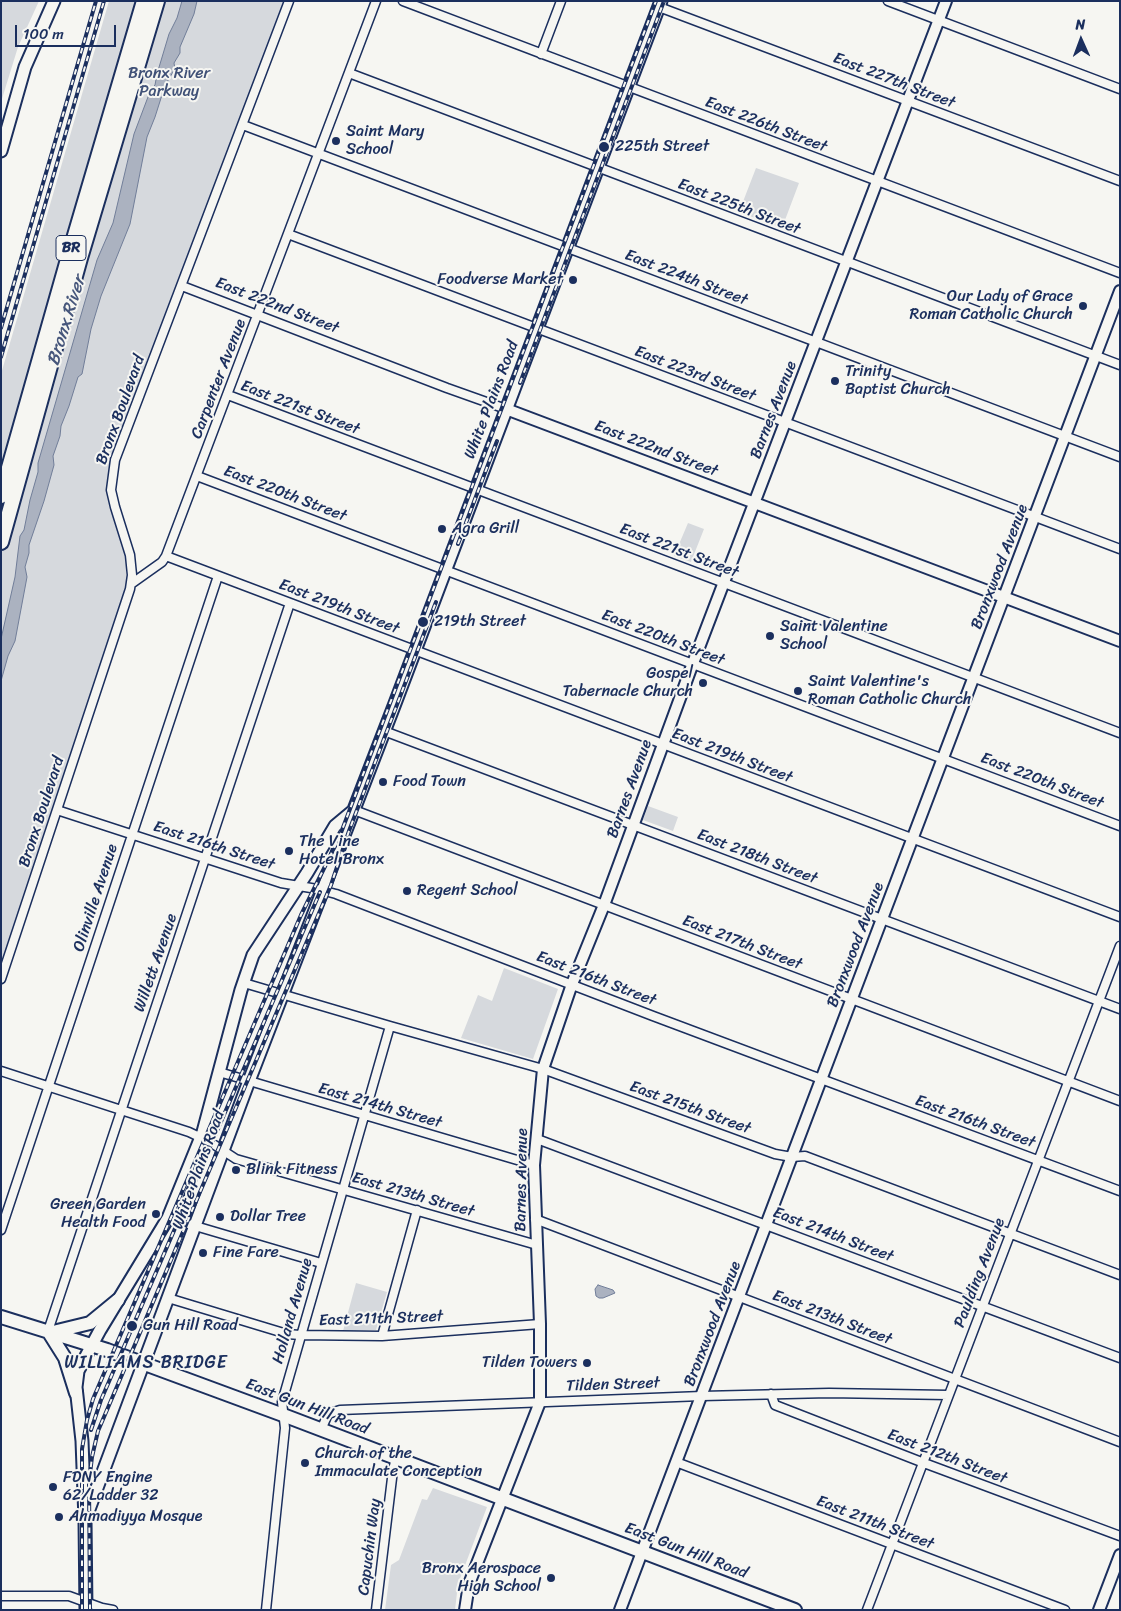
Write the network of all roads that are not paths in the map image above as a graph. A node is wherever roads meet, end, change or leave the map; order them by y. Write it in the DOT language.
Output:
graph roads {
  1 [pos="54,1"];
  2 [pos="144,1"];
  3 [pos="157,1"];
  4 [pos="289,1"];
  5 [pos="376,1"];
  6 [pos="403,1"];
  7 [pos="561,1"];
  8 [pos="888,1"];
  9 [pos="946,1"];
  10 [pos="660,4"];
  11 [pos="939,20"];
  12 [pos="541,54"];
  13 [pos="349,73"];
  14 [pos="628,88"];
  15 [pos="1120,89"];
  16 [pos="908,101"];
  17 [pos="243,125"];
  18 [pos="1,151"];
  19 [pos="319,154"];
  20 [pos="597,168"];
  21 [pos="1120,181"];
  22 [pos="878,182"];
  23 [pos="288,234"];
  24 [pos="567,248"];
  25 [pos="847,262"];
  26 [pos="1120,273"];
  27 [pos="182,286"];
  28 [pos="1120,291"];
  29 [pos="258,314"];
  30 [pos="537,328"];
  31 [pos="816,342"];
  32 [pos="1096,356"];
  33 [pos="1120,365"];
  34 [pos="228,395"];
  35 [pos="506,409"];
  36 [pos="786,423"];
  37 [pos="1065,437"];
  38 [pos="1120,457"];
  39 [pos="197,476"];
  40 [pos="476,489"];
  41 [pos="1,496"];
  42 [pos="755,503"];
  43 [pos="1034,517"];
  44 [pos="1,542"];
  45 [pos="1120,549"];
  46 [pos="166,556"];
  47 [pos="445,570"];
  48 [pos="218,576"];
  49 [pos="131,584"];
  50 [pos="724,584"];
  51 [pos="1004,597"];
  52 [pos="290,603"];
  53 [pos="1120,641"];
  54 [pos="415,650"];
  55 [pos="693,664"];
  56 [pos="974,678"];
  57 [pos="384,731"];
  58 [pos="1120,733"];
  59 [pos="663,744"];
  60 [pos="943,759"];
  61 [pos="57,810"];
  62 [pos="354,810"];
  63 [pos="632,824"];
  64 [pos="1120,826"];
  65 [pos="345,833"];
  66 [pos="132,835"];
  67 [pos="913,839"];
  68 [pos="206,857"];
  69 [pos="307,873"];
  70 [pos="298,886"];
  71 [pos="323,890"];
  72 [pos="604,905"];
  73 [pos="1120,918"];
  74 [pos="882,919"];
  75 [pos="1120,946"];
  76 [pos="1,979"];
  77 [pos="244,983"];
  78 [pos="572,984"];
  79 [pos="284,994"];
  80 [pos="852,1000"];
  81 [pos="1099,1001"];
  82 [pos="1120,1009"];
  83 [pos="390,1026"];
  84 [pos="543,1069"];
  85 [pos="1,1071"];
  86 [pos="219,1072"];
  87 [pos="821,1079"];
  88 [pos="249,1081"];
  89 [pos="1068,1082"];
  90 [pos="48,1086"];
  91 [pos="1120,1101"];
  92 [pos="120,1110"];
  93 [pos="364,1115"];
  94 [pos="201,1137"];
  95 [pos="537,1139"];
  96 [pos="223,1151"];
  97 [pos="792,1157"];
  98 [pos="1038,1160"];
  99 [pos="534,1165"];
  100 [pos="343,1189"];
  101 [pos="1120,1191"];
  102 [pos="417,1210"];
  103 [pos="168,1218"];
  104 [pos="535,1219"];
  105 [pos="766,1224"];
  106 [pos="195,1226"];
  107 [pos="1,1230"];
  108 [pos="1010,1233"];
  109 [pos="536,1245"];
  110 [pos="321,1263"];
  111 [pos="1120,1275"];
  112 [pos="739,1297"];
  113 [pos="168,1298"];
  114 [pos="118,1300"];
  115 [pos="982,1306"];
  116 [pos="1,1317"];
  117 [pos="540,1324"];
  118 [pos="50,1332"];
  119 [pos="300,1335"];
  120 [pos="382,1336"];
  121 [pos="92,1345"];
  122 [pos="1120,1358"];
  123 [pos="144,1364"];
  124 [pos="955,1380"];
  125 [pos="76,1393"];
  126 [pos="771,1394"];
  127 [pos="948,1395"];
  128 [pos="702,1396"];
  129 [pos="540,1402"];
  130 [pos="283,1415"];
  131 [pos="321,1430"];
  132 [pos="1120,1442"];
  133 [pos="396,1458"];
  134 [pos="82,1460"];
  135 [pos="106,1461"];
  136 [pos="676,1462"];
  137 [pos="924,1463"];
  138 [pos="502,1498"];
  139 [pos="85,1520"];
  140 [pos="1120,1536"];
  141 [pos="893,1544"];
  142 [pos="642,1552"];
  143 [pos="1120,1555"];
  144 [pos="1,1596"];
  145 [pos="86,1606"];
  146 [pos="779,1607"];
  147 [pos="113,1610"];
  148 [pos="266,1610"];
  149 [pos="376,1610"];
  150 [pos="465,1610"];
  151 [pos="620,1610"];
  152 [pos="795,1610"];
  153 [pos="867,1610"];
  154 [pos="1064,1610"];
  155 [pos="1099,1610"];
  1 -- 18 [label="main road"];
  2 -- 41 [label="highway, BR"];
  3 -- 44 [label="highway, BR"];
  4 -- 17 [label="street, Bronx Boulevard"];
  5 -- 13 [label="street, Carpenter Avenue"];
  6 -- 12 [label="street, East 226th Street"];
  7 -- 12 [label="street"];
  8 -- 11 [label="street"];
  9 -- 11 [label="street, Barnes Avenue"];
  10 -- 14 [label="main road, White Plains Road"];
  10 -- 16 [label="street, East 227th Street"];
  11 -- 15 [label="street"];
  11 -- 16 [label="street, Barnes Avenue"];
  12 -- 14 [label="street, East 226th Street"];
  13 -- 19 [label="street, Carpenter Avenue"];
  13 -- 20 [label="street, East 225th Street"];
  14 -- 20 [label="main road, White Plains Road"];
  14 -- 22 [label="street, East 226th Street"];
  16 -- 21 [label="street, East 227th Street"];
  16 -- 22 [label="street, Barnes Avenue"];
  17 -- 19 [label="street, East 224th Street"];
  17 -- 27 [label="street, Bronx Boulevard"];
  19 -- 23 [label="street, Carpenter Avenue"];
  19 -- 24 [label="street, East 224th Street"];
  20 -- 24 [label="main road, White Plains Road"];
  20 -- 25 [label="street, East 225th Street"];
  22 -- 25 [label="street, Barnes Avenue"];
  22 -- 26 [label="street, East 226th Street"];
  23 -- 29 [label="street, Carpenter Avenue"];
  23 -- 30 [label="street, East 223rd Street"];
  24 -- 30 [label="main road, White Plains Road"];
  24 -- 31 [label="street, East 224th Street"];
  25 -- 31 [label="street, Barnes Avenue"];
  25 -- 32 [label="street, East 225th Street"];
  27 -- 29 [label="street, East 222nd Street"];
  27 -- 49 [label="street, Bronx Boulevard"];
  28 -- 32 [label="street, Bronxwood Avenue"];
  29 -- 34 [label="street, Carpenter Avenue"];
  29 -- 35 [label="street, East 222nd Street"];
  30 -- 35 [label="main road, White Plains Road"];
  30 -- 36 [label="street, East 223rd Street"];
  31 -- 36 [label="street, Barnes Avenue"];
  31 -- 37 [label="street, East 224th Street"];
  32 -- 33 [label="street, East 225th Street"];
  32 -- 37 [label="street, Bronxwood Avenue"];
  34 -- 39 [label="street, Carpenter Avenue"];
  34 -- 40 [label="street, East 221st Street"];
  35 -- 40 [label="main road, White Plains Road"];
  35 -- 42 [label="street, East 222nd Street"];
  36 -- 42 [label="street, Barnes Avenue"];
  36 -- 43 [label="street, East 223rd Street"];
  37 -- 38 [label="street, East 224th Street"];
  37 -- 43 [label="street, Bronxwood Avenue"];
  39 -- 46 [label="street, Carpenter Avenue"];
  39 -- 47 [label="street, East 220th Street"];
  40 -- 47 [label="main road, White Plains Road"];
  40 -- 50 [label="street, East 221st Street"];
  42 -- 50 [label="street, Barnes Avenue"];
  42 -- 51 [label="street, East 222nd Street"];
  43 -- 45 [label="street, East 223rd Street"];
  43 -- 51 [label="street, Bronxwood Avenue"];
  46 -- 48 [label="street, East 219th Street"];
  46 -- 49 [label="street, Carpenter Avenue"];
  47 -- 54 [label="main road, White Plains Road"];
  47 -- 55 [label="street, East 220th Street"];
  48 -- 52 [label="street, East 219th Street"];
  48 -- 66 [label="street, Olinville Avenue"];
  49 -- 61 [label="street, Bronx Boulevard"];
  50 -- 55 [label="street, Barnes Avenue"];
  50 -- 56 [label="street, East 221st Street"];
  51 -- 53 [label="street, East 222nd Street"];
  51 -- 56 [label="street, Bronxwood Avenue"];
  52 -- 54 [label="street, East 219th Street"];
  52 -- 68 [label="street, Willett Avenue"];
  54 -- 57 [label="main road, White Plains Road"];
  54 -- 59 [label="street, East 219th Street"];
  55 -- 59 [label="street, Barnes Avenue"];
  55 -- 60 [label="street, East 220th Street"];
  56 -- 58 [label="street, East 221st Street"];
  56 -- 60 [label="street, Bronxwood Avenue"];
  57 -- 62 [label="main road, White Plains Road"];
  57 -- 63 [label="street, East 218th Street"];
  59 -- 63 [label="street, Barnes Avenue"];
  59 -- 67 [label="street, East 219th Street"];
  60 -- 64 [label="street, East 220th Street"];
  60 -- 67 [label="street, Bronxwood Avenue"];
  61 -- 66 [label="street, East 216th Street"];
  61 -- 76 [label="street, Bronx Boulevard"];
  62 -- 65 [label="main road, White Plains Road"];
  62 -- 69 [label="main road, White Plains Road"];
  62 -- 72 [label="street, East 217th Street"];
  63 -- 72 [label="street, Barnes Avenue"];
  63 -- 74 [label="street, East 218th Street"];
  65 -- 69 [label="main road, White Plains Road"];
  65 -- 71 [label="main road, White Plains Road"];
  66 -- 68 [label="street, East 216th Street"];
  66 -- 90 [label="street, Olinville Avenue"];
  67 -- 73 [label="street, East 219th Street"];
  67 -- 74 [label="street, Bronxwood Avenue"];
  68 -- 70 [label="street, East 216th Street"];
  68 -- 92 [label="street, Willett Avenue"];
  69 -- 70 [label="main road, White Plains Road"];
  70 -- 71 [label="street, East 216th Street"];
  70 -- 77 [label="main road, White Plains Road"];
  71 -- 78 [label="street, East 216th Street"];
  71 -- 79 [label="main road, White Plains Road"];
  72 -- 78 [label="street, Barnes Avenue"];
  72 -- 80 [label="street, East 217th Street"];
  74 -- 80 [label="street, Bronxwood Avenue"];
  74 -- 81 [label="street, East 218th Street"];
  75 -- 81 [label="street, Paulding Avenue"];
  77 -- 79 [label="street, East 215th Street"];
  77 -- 86 [label="main road, White Plains Road"];
  78 -- 84 [label="street, Barnes Avenue"];
  78 -- 87 [label="street, East 216th Street"];
  79 -- 83 [label="street, East 215th Street"];
  79 -- 88 [label="main road, White Plains Road"];
  80 -- 87 [label="street, Bronxwood Avenue"];
  80 -- 89 [label="street, East 217th Street"];
  81 -- 82 [label="street, East 218th Street"];
  81 -- 89 [label="street, Paulding Avenue"];
  83 -- 84 [label="street, East 215th Street"];
  83 -- 93 [label="street, Holland Avenue"];
  84 -- 95 [label="street, Barnes Avenue"];
  84 -- 97 [label="street, East 215th Street"];
  85 -- 90 [label="street, East 213th Street"];
  86 -- 88 [label="street, East 214th Street"];
  86 -- 94 [label="main road, White Plains Road"];
  87 -- 97 [label="street, Bronxwood Avenue"];
  87 -- 98 [label="street, East 216th Street"];
  88 -- 93 [label="street, East 214th Street"];
  88 -- 96 [label="main road, White Plains Road"];
  89 -- 91 [label="street, East 217th Street"];
  89 -- 98 [label="street, Paulding Avenue"];
  90 -- 92 [label="street, East 213th Street"];
  90 -- 107 [label="street, Olinville Avenue"];
  92 -- 94 [label="street, East 213th Street"];
  92 -- 118 [label="street, Willett Avenue"];
  93 -- 99 [label="street, East 214th Street"];
  93 -- 100 [label="street, Holland Avenue"];
  94 -- 96 [label="street, East 213th Street"];
  94 -- 103 [label="main road, White Plains Road"];
  95 -- 99 [label="street, Barnes Avenue"];
  95 -- 105 [label="street, East 214th Street"];
  96 -- 100 [label="street, East 213th Street"];
  96 -- 106 [label="main road, White Plains Road"];
  97 -- 105 [label="street, Bronxwood Avenue"];
  97 -- 108 [label="street, East 215th Street"];
  98 -- 101 [label="street, East 216th Street"];
  98 -- 108 [label="street, Paulding Avenue"];
  99 -- 104 [label="street, Barnes Avenue"];
  100 -- 102 [label="street, East 213th Street"];
  100 -- 110 [label="street, Holland Avenue"];
  102 -- 109 [label="street, East 213th Street"];
  102 -- 120 [label="street"];
  103 -- 106 [label="street"];
  103 -- 114 [label="main road, White Plains Road"];
  104 -- 109 [label="street, Barnes Avenue"];
  104 -- 112 [label="street, East 213th Street"];
  105 -- 112 [label="street, Bronxwood Avenue"];
  105 -- 115 [label="street, East 214th Street"];
  106 -- 110 [label="street"];
  106 -- 113 [label="main road, White Plains Road"];
  108 -- 111 [label="street, East 215th Street"];
  108 -- 115 [label="street, Paulding Avenue"];
  109 -- 117 [label="street, Barnes Avenue"];
  110 -- 119 [label="street, Holland Avenue"];
  112 -- 124 [label="street, East 213th Street"];
  112 -- 128 [label="street, Bronxwood Avenue"];
  113 -- 119 [label="street, East 211th Street"];
  113 -- 123 [label="main road, White Plains Road"];
  114 -- 118 [label="main road"];
  114 -- 121 [label="main road, White Plains Road"];
  115 -- 122 [label="street, East 214th Street"];
  115 -- 124 [label="street, Paulding Avenue"];
  116 -- 118 [label="main road, East Gun Hill Road"];
  117 -- 120 [label="street, East 211th Street"];
  117 -- 129 [label="street, Barnes Avenue"];
  118 -- 121 [label="main road, East Gun Hill Road"];
  118 -- 125 [label="main road"];
  119 -- 120 [label="street, East 211th Street"];
  119 -- 130 [label="street, Holland Avenue"];
  121 -- 123 [label="main road, East Gun Hill Road"];
  121 -- 125 [label="main road, White Plains Road"];
  123 -- 130 [label="main road, East Gun Hill Road"];
  123 -- 135 [label="main road, White Plains Road"];
  124 -- 127 [label="street, Paulding Avenue"];
  124 -- 132 [label="street, East 213th Street"];
  125 -- 134 [label="main road, White Plains Road"];
  126 -- 127 [label="street, Tilden Street"];
  126 -- 128 [label="street, Tilden Street"];
  126 -- 137 [label="street, East 212th Street"];
  127 -- 137 [label="street, Paulding Avenue"];
  128 -- 129 [label="street, Tilden Street"];
  128 -- 136 [label="street, Bronxwood Avenue"];
  129 -- 131 [label="street, Tilden Street"];
  129 -- 138 [label="street, Barnes Avenue"];
  130 -- 131 [label="main road, East Gun Hill Road"];
  130 -- 148 [label="street, Holland Avenue"];
  131 -- 133 [label="main road, East Gun Hill Road"];
  133 -- 138 [label="main road, East Gun Hill Road"];
  133 -- 149 [label="street, Capuchin Way"];
  134 -- 135 [label="main road"];
  134 -- 139 [label="main road, White Plains Road"];
  135 -- 139 [label="main road, White Plains Road"];
  136 -- 141 [label="street, East 211th Street"];
  136 -- 142 [label="street, Bronxwood Avenue"];
  137 -- 140 [label="street, East 212th Street"];
  137 -- 141 [label="street, Paulding Avenue"];
  138 -- 142 [label="main road, East Gun Hill Road"];
  138 -- 150 [label="street, Barnes Avenue"];
  139 -- 145 [label="main road, White Plains Road"];
  141 -- 153 [label="street, Paulding Avenue"];
  141 -- 154 [label="street, East 211th Street"];
  142 -- 146 [label="main road, East Gun Hill Road"];
  142 -- 151 [label="street, Bronxwood Avenue"];
  143 -- 155 [label="street"];
  144 -- 145 [label="street"];
  145 -- 147 [label="street"];
  146 -- 152 [label="main road, East Gun Hill Road"];
}
